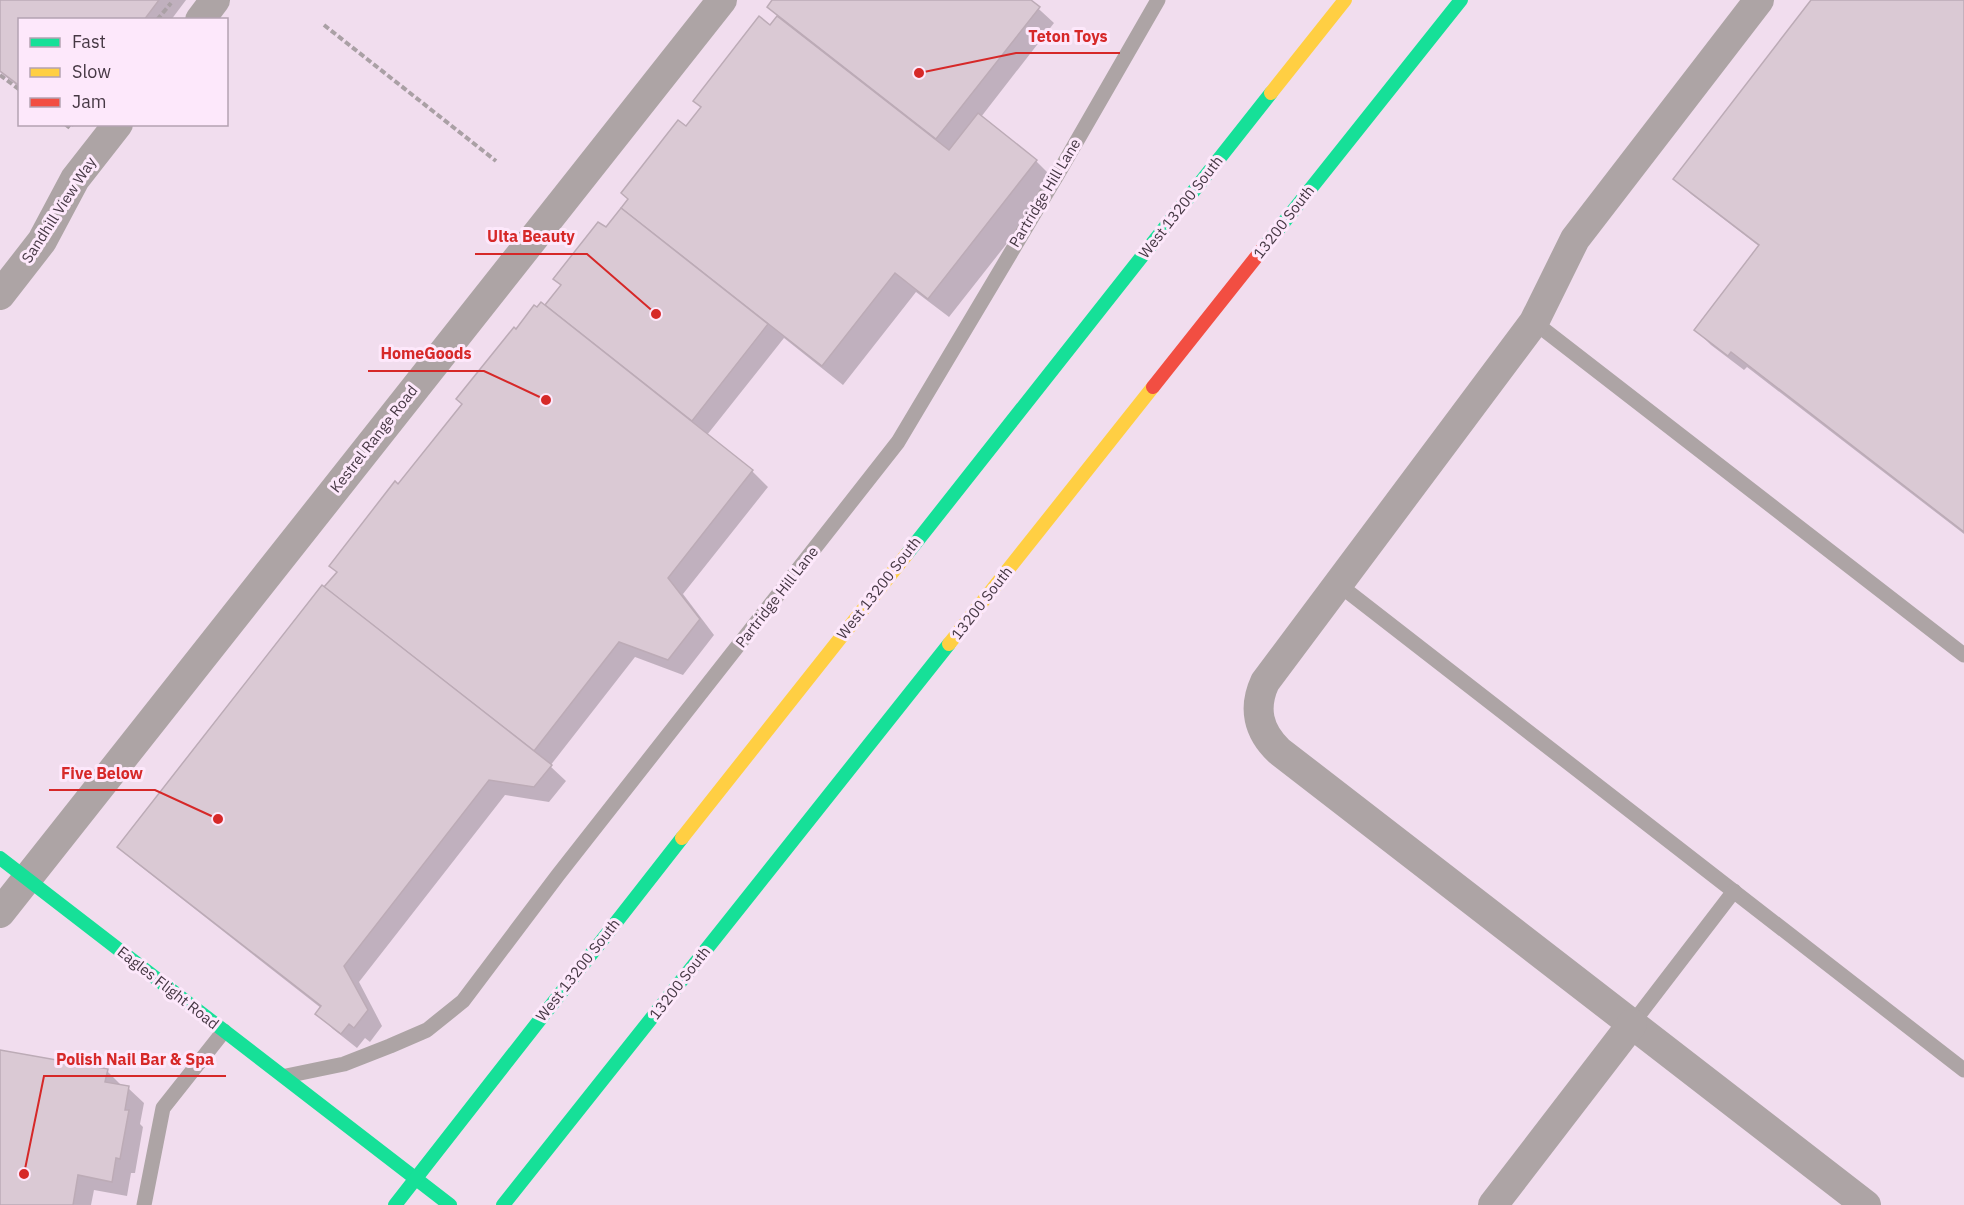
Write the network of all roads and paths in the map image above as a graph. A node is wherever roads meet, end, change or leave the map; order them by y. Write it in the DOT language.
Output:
graph roads {
  1 [pos="173,0"];
  2 [pos="215,0"];
  3 [pos="722,0"];
  4 [pos="1158,0"];
  5 [pos="1345,0"];
  6 [pos="1461,0"];
  7 [pos="1759,0"];
  8 [pos="159,18"];
  9 [pos="202,18"];
  10 [pos="324,25"];
  11 [pos="0,75"];
  12 [pos="18,88"];
  13 [pos="116,126"];
  14 [pos="496,161"];
  15 [pos="0,295"];
  16 [pos="1534,322"];
  17 [pos="1338,584"];
  18 [pos="1964,655"];
  19 [pos="0,858"];
  20 [pos="27,879"];
  21 [pos="1734,891"];
  22 [pos="0,913"];
  23 [pos="1632,1024"];
  24 [pos="224,1031"];
  25 [pos="1964,1070"];
  26 [pos="283,1076"];
  27 [pos="416,1178"];
  28 [pos="144,1205"];
  29 [pos="395,1205"];
  30 [pos="450,1205"];
  31 [pos="503,1205"];
  32 [pos="1493,1205"];
  33 [pos="1866,1205"];
  1 -- 8 [label="path"];
  2 -- 9 [label="street"];
  3 -- 20 [label="street, Kestrel Range Road"];
  4 -- 26 [label="lane, Partridge Hill Lane"];
  5 -- 27 [label="street, West 13200 South"];
  6 -- 31 [label="street, 13200 South"];
  7 -- 16 [label="street"];
  10 -- 14 [label="path"];
  11 -- 12 [label="path"];
  13 -- 15 [label="street, Sandhill View Way"];
  16 -- 17 [label="street"];
  16 -- 18 [label="lane"];
  17 -- 21 [label="lane"];
  17 -- 23 [label="street"];
  19 -- 20 [label="street, Eagles Flight Road"];
  20 -- 22 [label="street, Kestrel Range Road"];
  20 -- 24 [label="street, Eagles Flight Road"];
  21 -- 23 [label="lane"];
  21 -- 25 [label="lane"];
  23 -- 32 [label="street"];
  23 -- 33 [label="street"];
  24 -- 26 [label="street, Eagles Flight Road"];
  24 -- 28 [label="lane"];
  26 -- 27 [label="street, Eagles Flight Road"];
  27 -- 29 [label="street"];
  27 -- 30 [label="street, Eagles Flight Road"];
}
